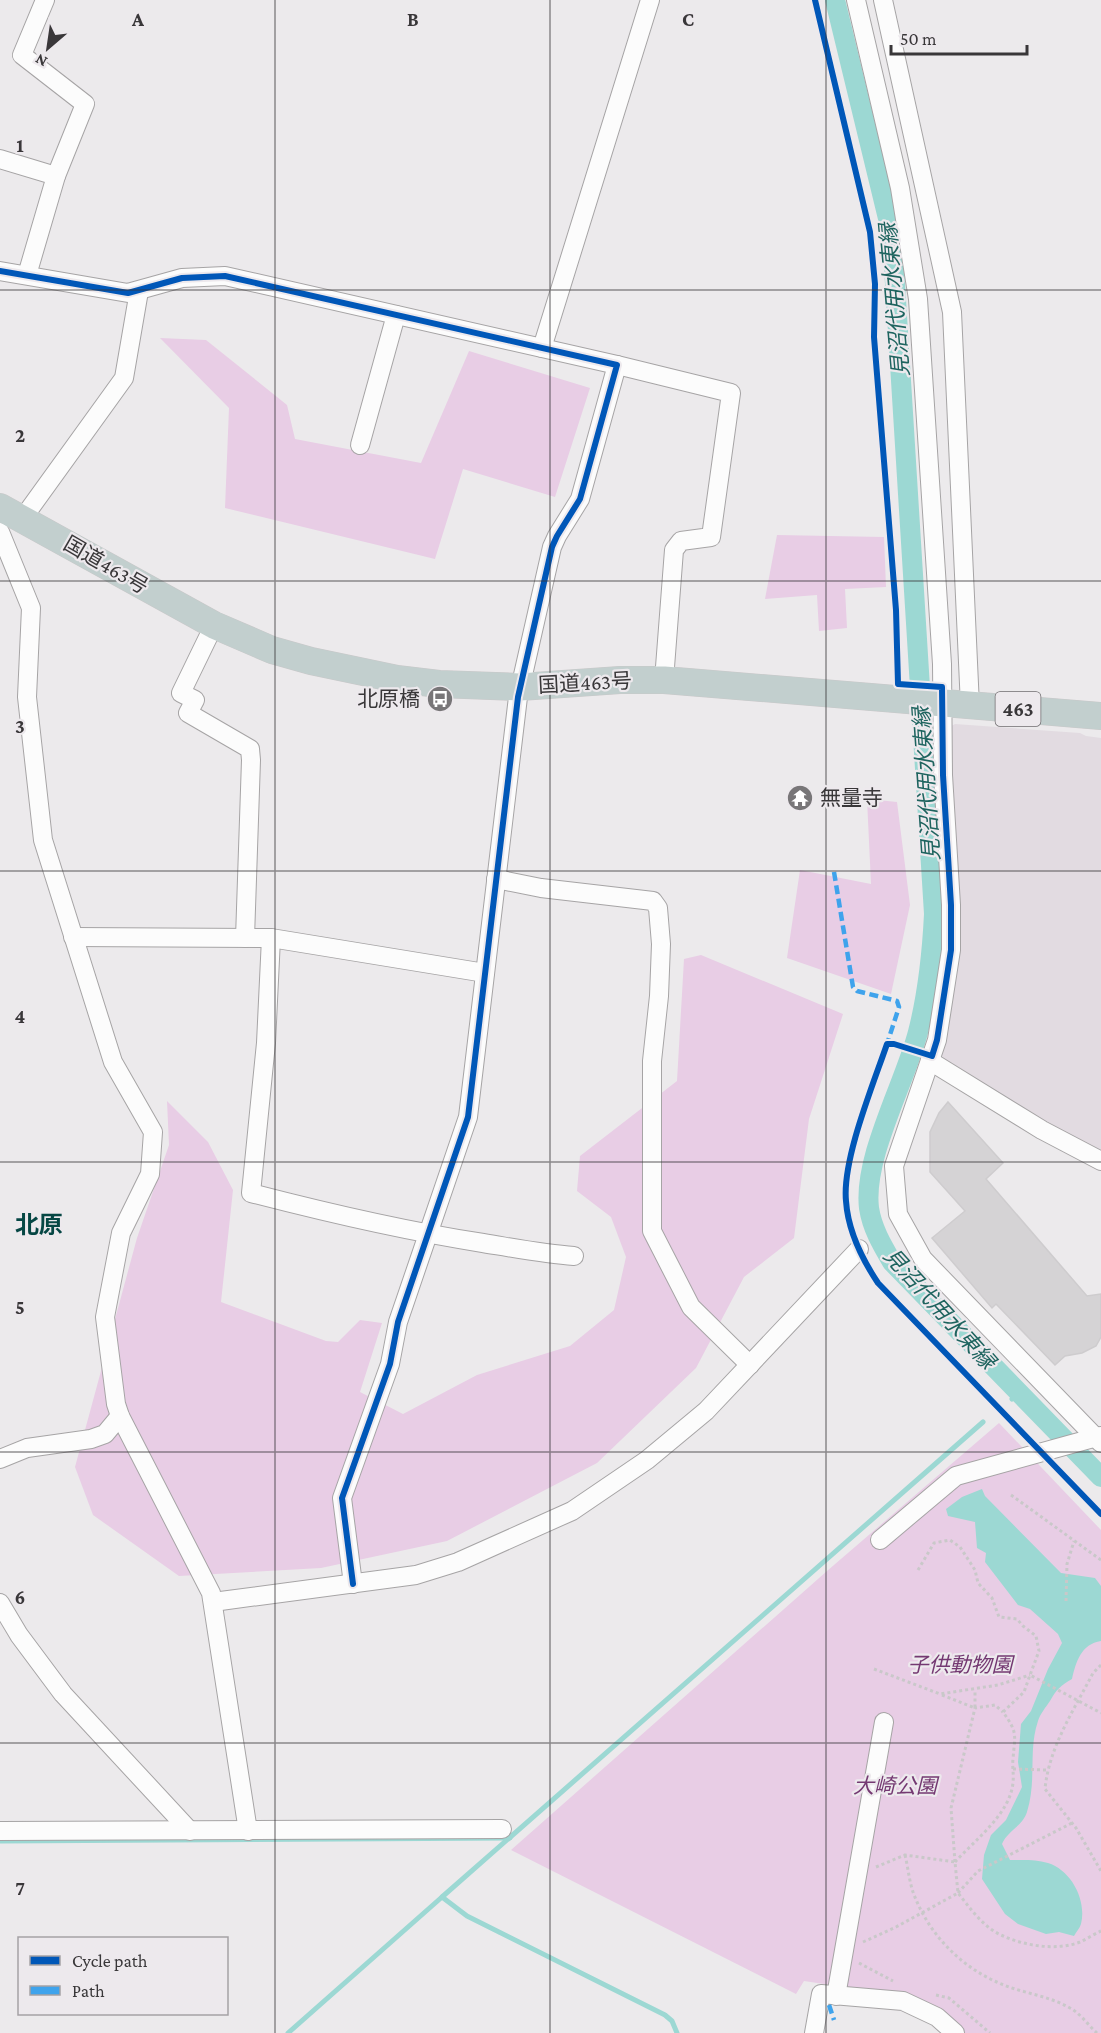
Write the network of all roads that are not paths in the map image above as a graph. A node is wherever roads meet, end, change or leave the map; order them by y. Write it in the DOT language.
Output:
graph roads {
  1 [pos="45,0"];
  2 [pos="650,0"];
  3 [pos="856,0"];
  4 [pos="883,0"];
  5 [pos="0,159"];
  6 [pos="56,176"];
  7 [pos="0,271"];
  8 [pos="27,275"];
  9 [pos="139,291"];
  10 [pos="396,315"];
  11 [pos="542,348"];
  12 [pos="617,365"];
  13 [pos="360,445"];
  14 [pos="12,512"];
  15 [pos="0,532"];
  16 [pos="214,625"];
  17 [pos="969,663"];
  18 [pos="942,664"];
  19 [pos="664,680"];
  20 [pos="520,687"];
  21 [pos="939,702"];
  22 [pos="970,706"];
  23 [pos="1101,716"];
  24 [pos="496,879"];
  25 [pos="73,937"];
  26 [pos="245,938"];
  27 [pos="271,938"];
  28 [pos="485,974"];
  29 [pos="930,1060"];
  30 [pos="1101,1161"];
  31 [pos="428,1234"];
  32 [pos="859,1249"];
  33 [pos="574,1256"];
  34 [pos="750,1365"];
  35 [pos="120,1416"];
  36 [pos="1100,1439"];
  37 [pos="0,1459"];
  38 [pos="880,1540"];
  39 [pos="353,1584"];
  40 [pos="213,1602"];
  41 [pos="0,1603"];
  42 [pos="884,1722"];
  43 [pos="502,1829"];
  44 [pos="0,1831"];
  45 [pos="190,1831"];
  46 [pos="248,1831"];
  47 [pos="836,1996"];
  48 [pos="814,2033"];
  49 [pos="955,2033"];
  1 -- 6 [label="street"];
  2 -- 11 [label="street"];
  3 -- 18 [label="street"];
  4 -- 17 [label="street"];
  5 -- 6 [label="street"];
  6 -- 8 [label="street"];
  7 -- 8 [label="street"];
  8 -- 9 [label="street"];
  9 -- 10 [label="street"];
  9 -- 14 [label="street"];
  10 -- 11 [label="street"];
  10 -- 13 [label="street"];
  11 -- 12 [label="street"];
  12 -- 19 [label="street"];
  12 -- 20 [label="street"];
  14 -- 16 [label="highway, 国道463号 / 463"];
  15 -- 25 [label="street"];
  16 -- 20 [label="highway, 国道463号 / 463"];
  16 -- 26 [label="street"];
  17 -- 18 [label="street"];
  17 -- 22 [label="street"];
  18 -- 21 [label="street"];
  19 -- 20 [label="highway, 国道463号 / 463"];
  19 -- 21 [label="highway, 国道463号 / 463"];
  20 -- 24 [label="street"];
  21 -- 22 [label="highway, 国道463号 / 463"];
  21 -- 29 [label="street"];
  22 -- 23 [label="highway, 国道463号 / 463"];
  24 -- 28 [label="street"];
  24 -- 34 [label="street"];
  25 -- 26 [label="street"];
  25 -- 35 [label="street"];
  26 -- 27 [label="street"];
  27 -- 28 [label="street"];
  27 -- 31 [label="street"];
  28 -- 31 [label="street"];
  29 -- 30 [label="street"];
  29 -- 36 [label="street"];
  31 -- 33 [label="street"];
  31 -- 39 [label="street"];
  32 -- 34 [label="street"];
  34 -- 39 [label="street"];
  35 -- 37 [label="street"];
  35 -- 40 [label="street"];
  36 -- 38 [label="street"];
  39 -- 40 [label="street"];
  40 -- 46 [label="street"];
  41 -- 45 [label="street"];
  42 -- 47 [label="street"];
  43 -- 46 [label="street"];
  44 -- 45 [label="street"];
  45 -- 46 [label="street"];
  47 -- 48 [label="street"];
  47 -- 49 [label="street"];
}
